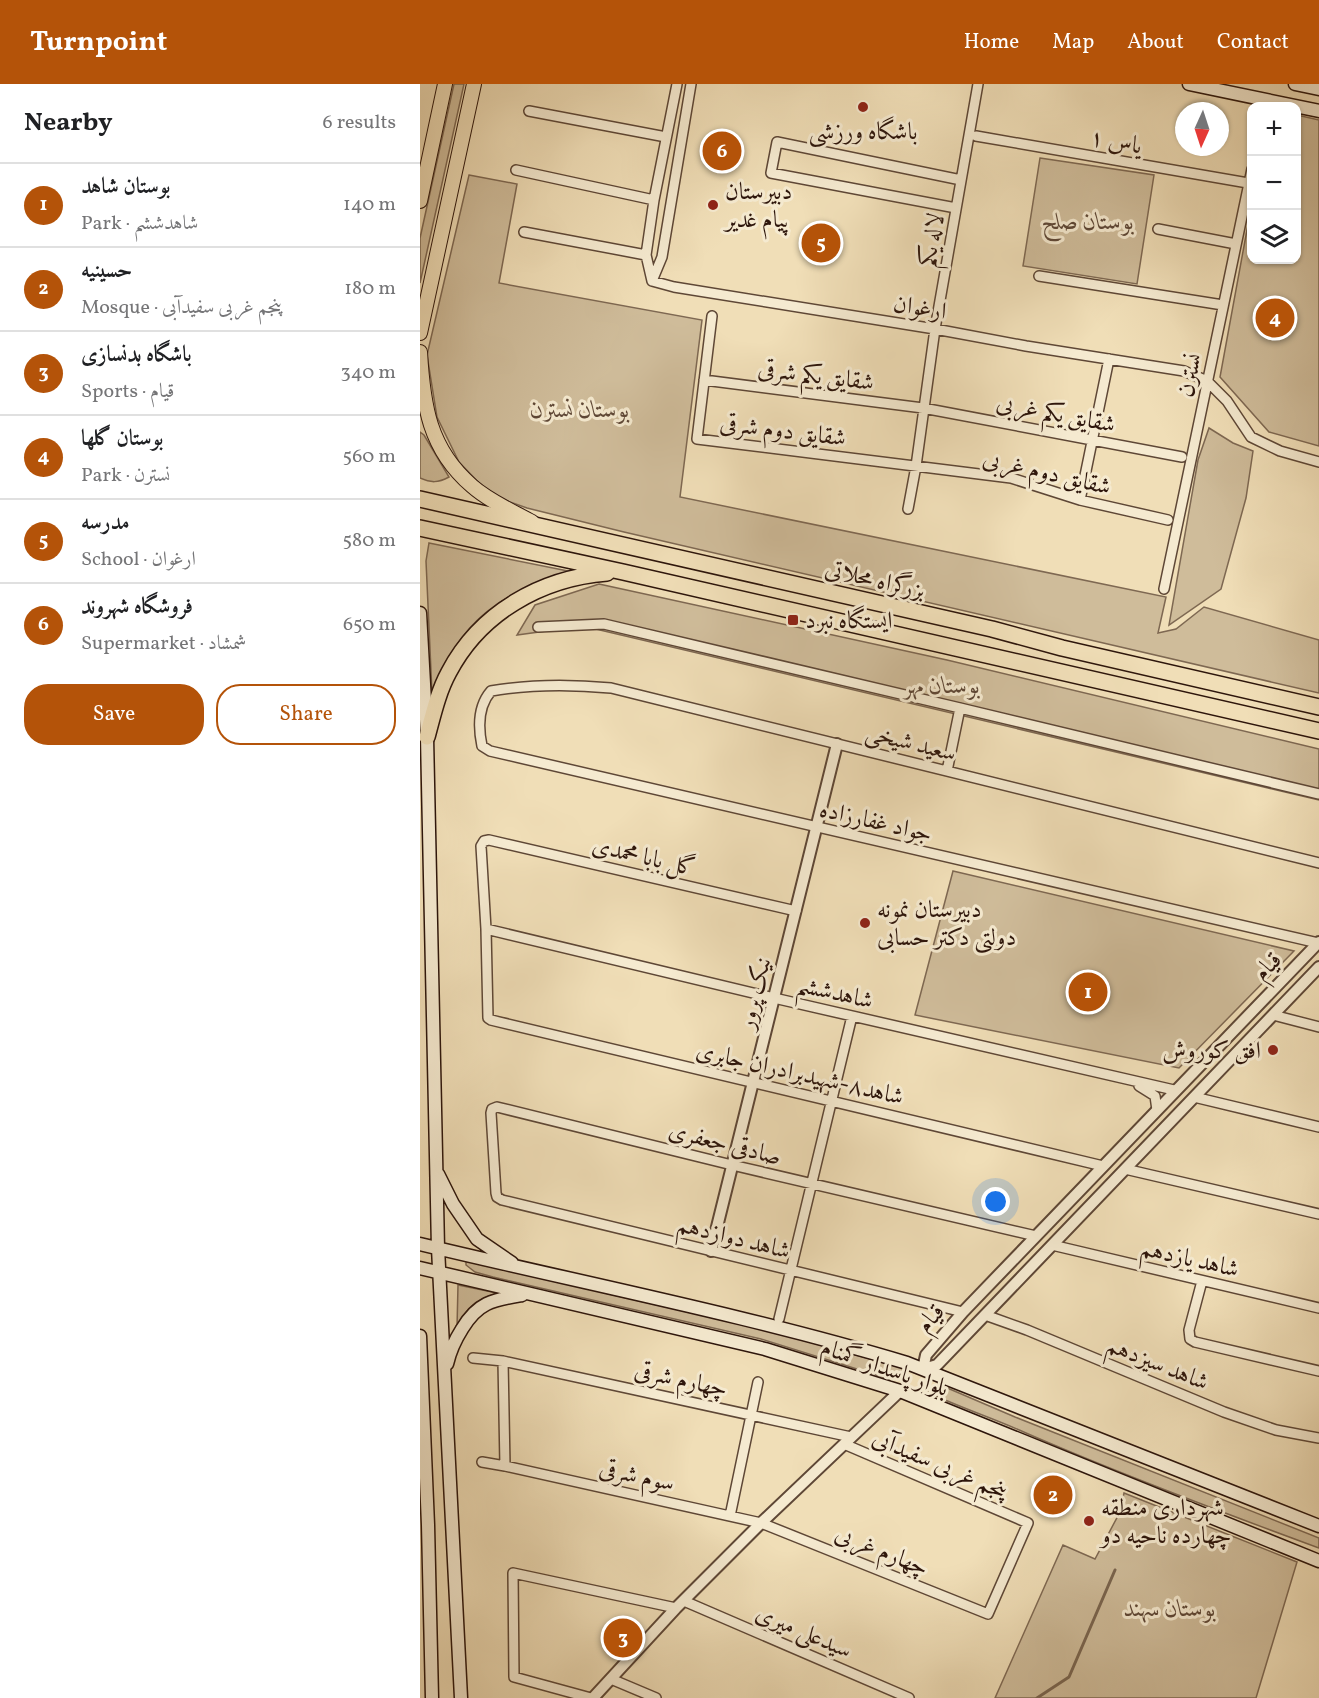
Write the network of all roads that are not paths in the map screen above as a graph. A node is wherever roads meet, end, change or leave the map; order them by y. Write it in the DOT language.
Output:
graph roads {
  1 [pos="445,84"];
  2 [pos="474,84"];
  3 [pos="676,84"];
  4 [pos="691,84"];
  5 [pos="978,84"];
  6 [pos="1189,84"];
  7 [pos="1295,84"];
  8 [pos="1319,89"];
  9 [pos="529,111"];
  10 [pos="1319,111"];
  11 [pos="976,136"];
  12 [pos="666,137"];
  13 [pos="516,170"];
  14 [pos="961,180"];
  15 [pos="1247,183"];
  16 [pos="1247,188"];
  17 [pos="654,200"];
  18 [pos="420,201"];
  19 [pos="956,208"];
  20 [pos="1158,229"];
  21 [pos="524,232"];
  22 [pos="1236,244"];
  23 [pos="646,255"];
  24 [pos="1039,276"];
  25 [pos="652,281"];
  26 [pos="1223,305"];
  27 [pos="712,316"];
  28 [pos="935,329"];
  29 [pos="420,333"];
  30 [pos="420,352"];
  31 [pos="1109,359"];
  32 [pos="704,380"];
  33 [pos="1207,381"];
  34 [pos="923,408"];
  35 [pos="1093,440"];
  36 [pos="1182,457"];
  37 [pos="1319,462"];
  38 [pos="916,466"];
  39 [pos="420,499"];
  40 [pos="1080,500"];
  41 [pos="908,509"];
  42 [pos="1168,520"];
  43 [pos="539,525"];
  44 [pos="420,528"];
  45 [pos="623,572"];
  46 [pos="1164,589"];
  47 [pos="420,613"];
  48 [pos="538,627"];
  49 [pos="1062,648"];
  50 [pos="422,650"];
  51 [pos="1142,666"];
  52 [pos="1056,671"];
  53 [pos="1134,689"];
  54 [pos="491,691"];
  55 [pos="1319,706"];
  56 [pos="960,708"];
  57 [pos="1319,731"];
  58 [pos="427,737"];
  59 [pos="837,744"];
  60 [pos="947,771"];
  61 [pos="1319,794"];
  62 [pos="816,827"];
  63 [pos="1319,863"];
  64 [pos="795,911"];
  65 [pos="486,928"];
  66 [pos="1318,943"];
  67 [pos="1319,967"];
  68 [pos="774,998"];
  69 [pos="1273,1015"];
  70 [pos="852,1016"];
  71 [pos="1319,1027"];
  72 [pos="1106,1074"];
  73 [pos="753,1082"];
  74 [pos="1174,1090"];
  75 [pos="1194,1096"];
  76 [pos="831,1101"];
  77 [pos="1156,1110"];
  78 [pos="1319,1127"];
  79 [pos="732,1165"];
  80 [pos="1103,1166"];
  81 [pos="1125,1169"];
  82 [pos="436,1171"];
  83 [pos="812,1184"];
  84 [pos="497,1197"];
  85 [pos="1319,1214"];
  86 [pos="1035,1236"];
  87 [pos="420,1244"];
  88 [pos="1052,1245"];
  89 [pos="438,1248"];
  90 [pos="711,1251"];
  91 [pos="518,1267"];
  92 [pos="420,1268"];
  93 [pos="791,1271"];
  94 [pos="440,1273"];
  95 [pos="1202,1281"];
  96 [pos="528,1293"];
  97 [pos="1319,1308"];
  98 [pos="963,1312"];
  99 [pos="985,1315"];
  100 [pos="779,1319"];
  101 [pos="420,1336"];
  102 [pos="420,1347"];
  103 [pos="473,1358"];
  104 [pos="503,1361"];
  105 [pos="923,1369"];
  106 [pos="1319,1371"];
  107 [pos="444,1377"];
  108 [pos="758,1382"];
  109 [pos="900,1391"];
  110 [pos="751,1415"];
  111 [pos="1319,1438"];
  112 [pos="847,1441"];
  113 [pos="482,1462"];
  114 [pos="505,1466"];
  115 [pos="730,1516"];
  116 [pos="761,1522"];
  117 [pos="1319,1526"];
  118 [pos="1319,1561"];
  119 [pos="680,1604"];
  120 [pos="988,1614"];
  121 [pos="611,1679"];
  122 [pos="432,1698"];
  123 [pos="461,1698"];
  124 [pos="592,1698"];
  125 [pos="656,1698"];
  126 [pos="909,1698"];
  1 -- 18 [label="main road"];
  2 -- 29 [label="main road"];
  3 -- 12 [label="street"];
  4 -- 25 [label="street"];
  5 -- 14 [label="street, لاله یکم"];
  6 -- 10 [label="main road"];
  7 -- 8 [label="main road"];
  9 -- 12 [label="street"];
  11 -- 15 [label="street, یاس ۱"];
  12 -- 17 [label="street"];
  13 -- 17 [label="street"];
  14 -- 19 [label="street, لاله یکم"];
  14 -- 19 [label="street"];
  16 -- 22 [label="street, نسترن"];
  17 -- 23 [label="street"];
  19 -- 28 [label="street, لاله یکم"];
  20 -- 22 [label="street"];
  21 -- 23 [label="street"];
  22 -- 26 [label="street, نسترن"];
  23 -- 25 [label="street"];
  24 -- 26 [label="street"];
  25 -- 28 [label="street, ارغوان"];
  26 -- 33 [label="street, نسترن"];
  27 -- 32 [label="street, شقایق دوم شرقی"];
  28 -- 31 [label="street, ارغوان"];
  28 -- 34 [label="street, لاله یکم"];
  30 -- 43 [label="main road"];
  31 -- 33 [label="street, ارغوان"];
  31 -- 35 [label="street"];
  32 -- 34 [label="street, شقایق یکم شرقی"];
  32 -- 38 [label="street, شقایق دوم شرقی"];
  33 -- 37 [label="street"];
  33 -- 46 [label="street, نسترن"];
  34 -- 35 [label="street, شقایق یکم غربی"];
  34 -- 38 [label="street, لاله یکم"];
  35 -- 36 [label="street, شقایق یکم غربی"];
  35 -- 40 [label="street"];
  38 -- 40 [label="street, شقایق دوم غربی"];
  38 -- 41 [label="street, لاله یکم"];
  39 -- 43 [label="highway, بزرگراه محلاتی"];
  40 -- 42 [label="street, شقایق دوم غربی"];
  43 -- 49 [label="highway, بزرگراه محلاتی"];
  44 -- 45 [label="highway, بزرگراه محلاتی"];
  45 -- 52 [label="highway, بزرگراه محلاتی"];
  45 -- 58 [label="highway"];
  47 -- 50 [label="main road"];
  48 -- 56 [label="street"];
  49 -- 51 [label="highway, بزرگراه محلاتی"];
  49 -- 52 [label="highway"];
  50 -- 58 [label="main road"];
  51 -- 53 [label="highway"];
  51 -- 55 [label="highway, بزرگراه محلاتی"];
  52 -- 53 [label="highway, بزرگراه محلاتی"];
  53 -- 57 [label="highway, بزرگراه محلاتی"];
  54 -- 59 [label="street, سعید شیخی"];
  54 -- 62 [label="street, جواد غفارزاده"];
  56 -- 60 [label="street"];
  56 -- 61 [label="street"];
  58 -- 82 [label="main road"];
  59 -- 60 [label="street, سعید شیخی"];
  59 -- 62 [label="street, نیک پرور"];
  60 -- 63 [label="street, سعید شیخی"];
  62 -- 64 [label="street, نیک پرور"];
  62 -- 66 [label="street, جواد غفارزاده"];
  64 -- 65 [label="street, گل بابا محمدی"];
  64 -- 68 [label="street, نیک پرور"];
  65 -- 68 [label="street, شاهدششم"];
  65 -- 73 [label="street, شاهد۸-شهیدبرادران جابری"];
  66 -- 74 [label="street, قیام"];
  67 -- 69 [label="street, قیام"];
  68 -- 70 [label="street, شاهدششم"];
  68 -- 73 [label="street, نیک پرور"];
  69 -- 71 [label="street"];
  69 -- 75 [label="street, قیام"];
  70 -- 72 [label="street, شاهدششم"];
  70 -- 76 [label="street"];
  72 -- 74 [label="street, شاهدششم"];
  72 -- 77 [label="street, شاهدششم"];
  73 -- 76 [label="street, شاهد۸-شهیدبرادران جابری"];
  73 -- 79 [label="street, نیک پرور"];
  74 -- 75 [label="street"];
  74 -- 77 [label="street, قیام"];
  75 -- 78 [label="street"];
  75 -- 81 [label="street, قیام"];
  76 -- 80 [label="street, شاهد۸-شهیدبرادران جابری"];
  76 -- 83 [label="street"];
  77 -- 80 [label="street, قیام"];
  79 -- 83 [label="street, صادقی جعفری"];
  79 -- 84 [label="street, صادقی جعفری"];
  79 -- 90 [label="street, نیک پرور"];
  80 -- 86 [label="street, قیام"];
  81 -- 85 [label="street"];
  81 -- 88 [label="street, قیام"];
  82 -- 89 [label="main road"];
  82 -- 91 [label="main road"];
  83 -- 86 [label="street, صادقی جعفری"];
  83 -- 93 [label="street"];
  84 -- 90 [label="street, شاهد دوازدهم"];
  86 -- 98 [label="street, قیام"];
  87 -- 89 [label="main road, بلوار پاسدار گمنام"];
  88 -- 95 [label="street, شاهد یازدهم"];
  88 -- 99 [label="street, قیام"];
  89 -- 91 [label="main road, بلوار پاسدار گمنام"];
  89 -- 94 [label="main road"];
  90 -- 93 [label="street, شاهد دوازدهم"];
  91 -- 105 [label="main road, بلوار پاسدار گمنام"];
  92 -- 94 [label="main road, بلوار پاسدار گمنام"];
  93 -- 98 [label="street, شاهد دوازدهم"];
  93 -- 100 [label="street"];
  94 -- 96 [label="main road, بلوار پاسدار گمنام"];
  94 -- 107 [label="main road"];
  95 -- 97 [label="street, شاهد یازدهم"];
  95 -- 106 [label="street"];
  96 -- 107 [label="main road"];
  96 -- 109 [label="main road, بلوار پاسدار گمنام"];
  98 -- 105 [label="street, قیام"];
  99 -- 105 [label="street, قیام"];
  99 -- 111 [label="street, شاهد سیزدهم"];
  101 -- 102 [label="main road"];
  102 -- 122 [label="main road"];
  103 -- 104 [label="street, چهارم شرقی"];
  104 -- 110 [label="street, چهارم شرقی"];
  104 -- 114 [label="street"];
  105 -- 117 [label="main road, بلوار پاسدار گمنام"];
  107 -- 123 [label="main road"];
  108 -- 110 [label="street"];
  109 -- 112 [label="street"];
  109 -- 118 [label="main road, بلوار پاسدار گمنام"];
  110 -- 112 [label="street, چهارم شرقی"];
  110 -- 115 [label="street"];
  112 -- 116 [label="street"];
  112 -- 120 [label="street, پنجم غربی سفیدآبی"];
  113 -- 114 [label="street, سوم شرقی"];
  114 -- 115 [label="street, سوم شرقی"];
  115 -- 116 [label="street, سوم شرقی"];
  116 -- 119 [label="street"];
  116 -- 120 [label="street, چهارم غربی"];
  119 -- 121 [label="street"];
  119 -- 124 [label="street, سیدعلی میری"];
  119 -- 126 [label="street, سیدعلی میری"];
  121 -- 124 [label="street"];
  121 -- 125 [label="street"];
}
